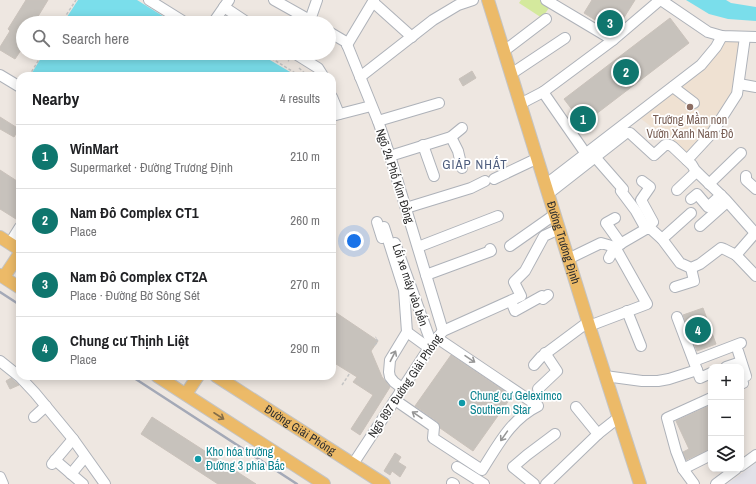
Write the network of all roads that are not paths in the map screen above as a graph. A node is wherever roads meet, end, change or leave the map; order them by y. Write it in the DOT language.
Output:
graph roads {
  1 [pos="149,0"];
  2 [pos="274,0"];
  3 [pos="317,0"];
  4 [pos="473,0"];
  5 [pos="488,0"];
  6 [pos="546,0"];
  7 [pos="660,0"];
  8 [pos="374,1"];
  9 [pos="226,2"];
  10 [pos="456,2"];
  11 [pos="175,16"];
  12 [pos="217,16"];
  13 [pos="241,16"];
  14 [pos="302,16"];
  15 [pos="313,16"];
  16 [pos="546,19"];
  17 [pos="336,36"];
  18 [pos="722,36"];
  19 [pos="744,36"];
  20 [pos="412,37"];
  21 [pos="756,37"];
  22 [pos="565,38"];
  23 [pos="613,40"];
  24 [pos="347,46"];
  25 [pos="504,51"];
  26 [pos="298,60"];
  27 [pos="320,72"];
  28 [pos="0,74"];
  29 [pos="511,74"];
  30 [pos="360,77"];
  31 [pos="16,84"];
  32 [pos="739,84"];
  33 [pos="673,87"];
  34 [pos="756,87"];
  35 [pos="542,92"];
  36 [pos="439,103"];
  37 [pos="694,103"];
  38 [pos="520,104"];
  39 [pos="371,106"];
  40 [pos="336,115"];
  41 [pos="378,122"];
  42 [pos="462,128"];
  43 [pos="451,137"];
  44 [pos="423,145"];
  45 [pos="741,153"];
  46 [pos="390,156"];
  47 [pos="590,156"];
  48 [pos="536,159"];
  49 [pos="687,160"];
  50 [pos="462,168"];
  51 [pos="696,172"];
  52 [pos="434,176"];
  53 [pos="746,176"];
  54 [pos="642,181"];
  55 [pos="709,184"];
  56 [pos="756,189"];
  57 [pos="546,190"];
  58 [pos="677,190"];
  59 [pos="724,198"];
  60 [pos="691,199"];
  61 [pos="406,208"];
  62 [pos="691,213"];
  63 [pos="554,215"];
  64 [pos="498,216"];
  65 [pos="614,218"];
  66 [pos="700,226"];
  67 [pos="559,229"];
  68 [pos="648,229"];
  69 [pos="756,233"];
  70 [pos="662,239"];
  71 [pos="12,245"];
  72 [pos="510,246"];
  73 [pos="618,246"];
  74 [pos="418,247"];
  75 [pos="490,249"];
  76 [pos="736,255"];
  77 [pos="609,258"];
  78 [pos="568,259"];
  79 [pos="691,268"];
  80 [pos="426,275"];
  81 [pos="2,276"];
  82 [pos="756,276"];
  83 [pos="16,285"];
  84 [pos="674,287"];
  85 [pos="548,295"];
  86 [pos="511,301"];
  87 [pos="627,311"];
  88 [pos="677,317"];
  89 [pos="588,324"];
  90 [pos="408,332"];
  91 [pos="435,341"];
  92 [pos="641,346"];
  93 [pos="546,353"];
  94 [pos="0,361"];
  95 [pos="741,362"];
  96 [pos="735,364"];
  97 [pos="534,365"];
  98 [pos="695,365"];
  99 [pos="16,374"];
  100 [pos="708,374"];
  101 [pos="605,376"];
  102 [pos="23,380"];
  103 [pos="163,380"];
  104 [pos="188,380"];
  105 [pos="194,380"];
  106 [pos="222,380"];
  107 [pos="402,388"];
  108 [pos="538,389"];
  109 [pos="183,393"];
  110 [pos="708,397"];
  111 [pos="395,400"];
  112 [pos="46,406"];
  113 [pos="576,407"];
  114 [pos="34,417"];
  115 [pos="618,418"];
  116 [pos="555,434"];
  117 [pos="598,434"];
  118 [pos="73,439"];
  119 [pos="756,455"];
  120 [pos="708,456"];
  121 [pos="85,457"];
  122 [pos="353,464"];
  123 [pos="744,464"];
  124 [pos="457,467"];
  125 [pos="683,469"];
  126 [pos="732,472"];
  127 [pos="71,474"];
  128 [pos="0,477"];
  129 [pos="3,484"];
  130 [pos="83,484"];
  131 [pos="105,484"];
  132 [pos="324,484"];
  133 [pos="384,484"];
  134 [pos="484,484"];
  135 [pos="534,484"];
  136 [pos="546,484"];
  137 [pos="640,484"];
  138 [pos="694,484"];
  139 [pos="716,484"];
  1 -- 11 [label="street"];
  2 -- 14 [label="street"];
  3 -- 15 [label="street"];
  4 -- 10 [label="street"];
  5 -- 25 [label="main road, Đường Trương Định"];
  6 -- 23 [label="street"];
  7 -- 18 [label="street"];
  7 -- 23 [label="street"];
  8 -- 20 [label="street"];
  8 -- 24 [label="street"];
  9 -- 12 [label="street"];
  9 -- 13 [label="street"];
  10 -- 20 [label="street"];
  16 -- 25 [label="street"];
  17 -- 24 [label="street, Ngõ 24 Phố Kim Đồng"];
  18 -- 19 [label="street"];
  18 -- 33 [label="street"];
  19 -- 21 [label="street"];
  19 -- 32 [label="street"];
  20 -- 30 [label="street"];
  22 -- 29 [label="street"];
  23 -- 35 [label="street"];
  24 -- 30 [label="street, Ngõ 24 Phố Kim Đồng"];
  25 -- 29 [label="main road, Đường Trương Định"];
  26 -- 27 [label="street"];
  28 -- 31 [label="street"];
  29 -- 38 [label="main road, Đường Trương Định"];
  30 -- 39 [label="street, Ngõ 24 Phố Kim Đồng"];
  32 -- 34 [label="street"];
  32 -- 49 [label="street"];
  33 -- 37 [label="street"];
  33 -- 47 [label="street"];
  35 -- 38 [label="street"];
  35 -- 47 [label="street"];
  36 -- 41 [label="street"];
  38 -- 48 [label="main road, Đường Trương Định"];
  39 -- 40 [label="street"];
  39 -- 41 [label="street, Ngõ 24 Phố Kim Đồng"];
  41 -- 46 [label="street, Ngõ 24 Phố Kim Đồng"];
  42 -- 43 [label="street"];
  43 -- 44 [label="street"];
  43 -- 50 [label="street"];
  44 -- 46 [label="street"];
  44 -- 52 [label="street"];
  45 -- 55 [label="street"];
  46 -- 61 [label="street, Ngõ 24 Phố Kim Đồng"];
  47 -- 49 [label="street"];
  47 -- 57 [label="street"];
  47 -- 68 [label="street"];
  48 -- 57 [label="main road, Đường Trương Định"];
  48 -- 61 [label="street"];
  49 -- 51 [label="street"];
  51 -- 55 [label="street"];
  51 -- 58 [label="street"];
  53 -- 56 [label="street"];
  54 -- 68 [label="street"];
  55 -- 59 [label="street"];
  57 -- 63 [label="main road, Đường Trương Định"];
  59 -- 60 [label="street"];
  59 -- 66 [label="street"];
  59 -- 69 [label="street"];
  61 -- 74 [label="street, Ngõ 24 Phố Kim Đồng"];
  62 -- 70 [label="street"];
  63 -- 67 [label="main road, Đường Trương Định"];
  63 -- 72 [label="street"];
  64 -- 74 [label="street"];
  65 -- 73 [label="street"];
  67 -- 78 [label="main road, Đường Trương Định"];
  67 -- 86 [label="street, Ngõ 897 Đường Giải Phóng"];
  68 -- 70 [label="street"];
  68 -- 73 [label="street"];
  69 -- 76 [label="street"];
  70 -- 79 [label="street"];
  71 -- 81 [label="main road"];
  73 -- 77 [label="street"];
  73 -- 78 [label="street"];
  73 -- 87 [label="street"];
  74 -- 80 [label="street, Ngõ 24 Phố Kim Đồng"];
  75 -- 80 [label="street"];
  76 -- 79 [label="street"];
  76 -- 82 [label="street"];
  78 -- 89 [label="main road, Đường Trương Định"];
  79 -- 84 [label="street"];
  80 -- 91 [label="street, Ngõ 24 Phố Kim Đồng"];
  81 -- 83 [label="main road"];
  85 -- 86 [label="street"];
  86 -- 91 [label="street, Ngõ 897 Đường Giải Phóng"];
  87 -- 89 [label="street"];
  87 -- 92 [label="street"];
  88 -- 98 [label="street"];
  89 -- 93 [label="street"];
  89 -- 101 [label="main road, Đường Trương Định"];
  90 -- 91 [label="street"];
  90 -- 91 [label="street, Lối xe máy vào bến"];
  107 -- 90 [label="street, one-way"];
  91 -- 107 [label="street, Ngõ 897 Đường Giải Phóng"];
  91 -- 111 [label="street, one-way"];
  93 -- 97 [label="street"];
  93 -- 108 [label="street"];
  94 -- 99 [label="street"];
  95 -- 96 [label="street"];
  95 -- 98 [label="street"];
  98 -- 100 [label="street"];
  98 -- 101 [label="street"];
  101 -- 115 [label="main road, Đường Trương Định"];
  102 -- 112 [label="street"];
  103 -- 109 [label="main road"];
  104 -- 109 [label="main road"];
  105 -- 109 [label="main road"];
  106 -- 122 [label="main road, Đường Giải Phóng"];
  107 -- 111 [label="street, Ngõ 897 Đường Giải Phóng"];
  109 -- 132 [label="main road, one-way"];
  110 -- 125 [label="street"];
  111 -- 122 [label="street, Ngõ 897 Đường Giải Phóng"];
  112 -- 114 [label="street"];
  112 -- 118 [label="street"];
  113 -- 117 [label="street"];
  115 -- 117 [label="street"];
  115 -- 137 [label="main road, Đường Trương Định"];
  116 -- 135 [label="street"];
  117 -- 136 [label="street"];
  118 -- 121 [label="street"];
  118 -- 127 [label="street"];
  119 -- 123 [label="street"];
  120 -- 125 [label="street"];
  121 -- 127 [label="street"];
  121 -- 131 [label="street"];
  122 -- 133 [label="main road, Đường Giải Phóng"];
  124 -- 134 [label="street"];
  125 -- 138 [label="street"];
  126 -- 139 [label="street"];
  127 -- 130 [label="street"];
  128 -- 129 [label="street"];
}
